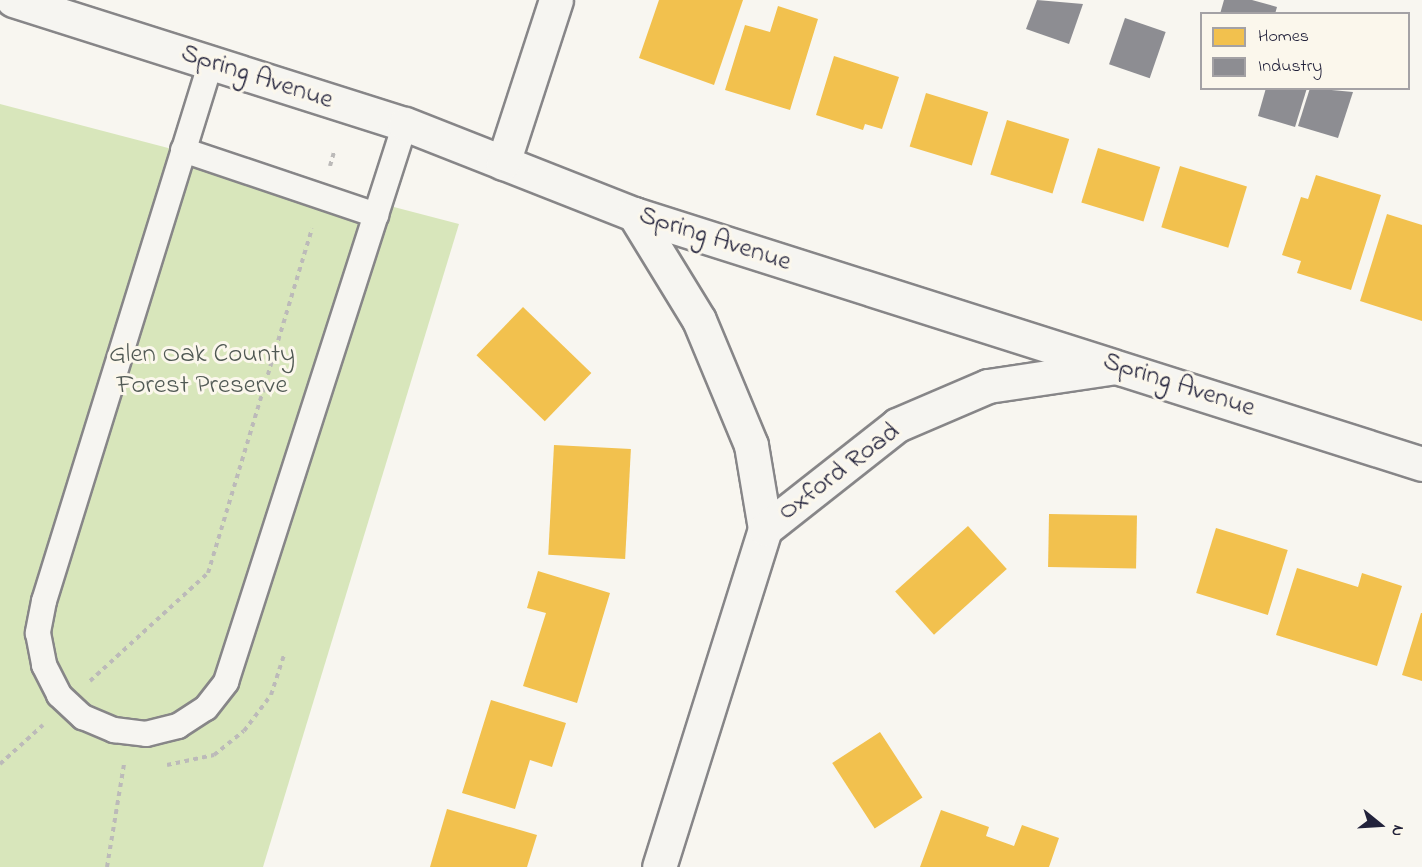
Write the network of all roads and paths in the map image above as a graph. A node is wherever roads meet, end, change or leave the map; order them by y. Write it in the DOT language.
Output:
graph roads {
  1 [pos="13,0"];
  2 [pos="556,0"];
  3 [pos="211,62"];
  4 [pos="405,124"];
  5 [pos="183,150"];
  6 [pos="334,153"];
  7 [pos="503,163"];
  8 [pos="321,197"];
  9 [pos="634,214"];
  10 [pos="376,215"];
  11 [pos="1122,366"];
  12 [pos="1422,464"];
  13 [pos="765,529"];
  14 [pos="68,702"];
  15 [pos="124,763"];
  16 [pos="0,764"];
  17 [pos="107,867"];
  18 [pos="659,867"];
  1 -- 3 [label="street, Spring Avenue"];
  2 -- 7 [label="street"];
  3 -- 4 [label="street, Spring Avenue"];
  3 -- 5 [label="lane"];
  4 -- 7 [label="street, Spring Avenue"];
  4 -- 10 [label="lane"];
  5 -- 8 [label="lane"];
  5 -- 14 [label="lane"];
  6 -- 8 [label="path"];
  7 -- 9 [label="street, Spring Avenue"];
  8 -- 10 [label="lane"];
  8 -- 14 [label="path"];
  9 -- 11 [label="street, Spring Avenue"];
  9 -- 13 [label="street, Oxford Road"];
  10 -- 14 [label="lane"];
  11 -- 12 [label="street, Spring Avenue"];
  11 -- 13 [label="street, Oxford Road"];
  13 -- 18 [label="street, Oxford Road"];
  14 -- 16 [label="path"];
  15 -- 17 [label="path"];
}
